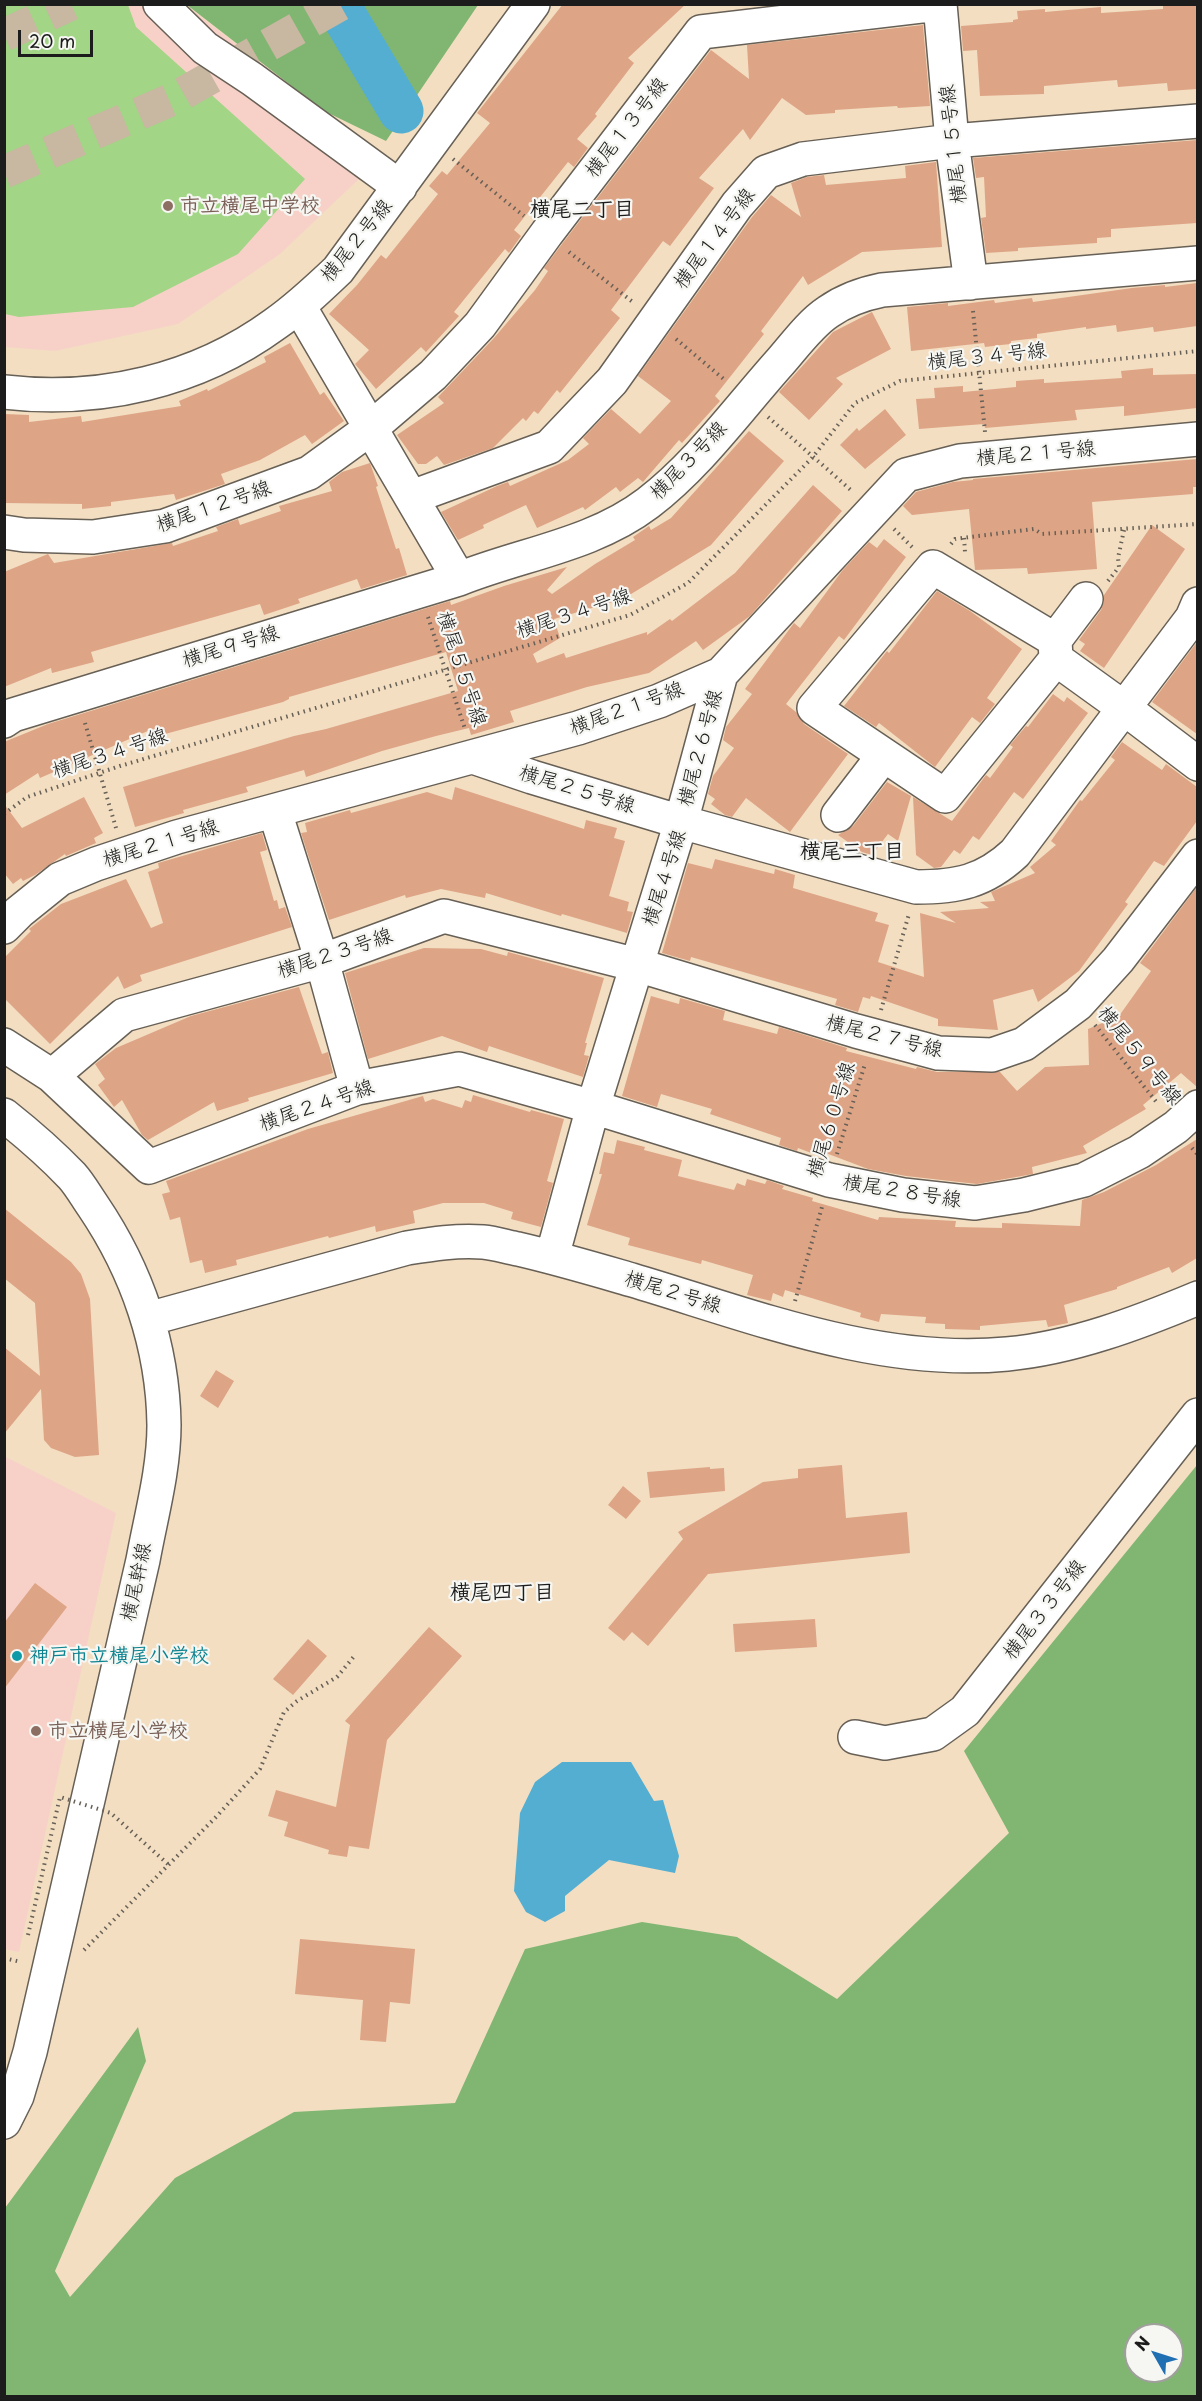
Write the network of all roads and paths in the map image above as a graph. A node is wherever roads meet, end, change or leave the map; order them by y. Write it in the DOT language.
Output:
graph roads {
  1 [pos="160,4"];
  2 [pos="533,4"];
  3 [pos="939,4"];
  4 [pos="1197,121"];
  5 [pos="952,141"];
  6 [pos="452,158"];
  7 [pos="400,187"];
  8 [pos="525,217"];
  9 [pos="564,248"];
  10 [pos="1197,263"];
  11 [pos="970,284"];
  12 [pos="636,305"];
  13 [pos="299,306"];
  14 [pos="673,336"];
  15 [pos="1197,351"];
  16 [pos="979,373"];
  17 [pos="733,387"];
  18 [pos="4,392"];
  19 [pos="760,411"];
  20 [pos="371,428"];
  21 [pos="1197,439"];
  22 [pos="812,458"];
  23 [pos="987,458"];
  24 [pos="855,494"];
  25 [pos="412,496"];
  26 [pos="885,521"];
  27 [pos="1197,524"];
  28 [pos="1124,530"];
  29 [pos="4,532"];
  30 [pos="933,567"];
  31 [pos="459,579"];
  32 [pos="420,590"];
  33 [pos="1086,599"];
  34 [pos="1197,604"];
  35 [pos="1055,649"];
  36 [pos="445,669"];
  37 [pos="721,674"];
  38 [pos="77,694"];
  39 [pos="1124,708"];
  40 [pos="7,713"];
  41 [pos="884,755"];
  42 [pos="473,757"];
  43 [pos="1197,764"];
  44 [pos="99,772"];
  45 [pos="275,812"];
  46 [pos="4,814"];
  47 [pos="838,815"];
  48 [pos="681,822"];
  49 [pos="124,855"];
  50 [pos="1197,856"];
  51 [pos="916,887"];
  52 [pos="4,927"];
  53 [pos="322,961"];
  54 [pos="637,965"];
  55 [pos="1078,1004"];
  56 [pos="874,1036"];
  57 [pos="4,1045"];
  58 [pos="52,1076"];
  59 [pos="357,1088"];
  60 [pos="593,1107"];
  61 [pos="4,1115"];
  62 [pos="1187,1117"];
  63 [pos="1197,1155"];
  64 [pos="829,1180"];
  65 [pos="552,1257"];
  66 [pos="1197,1298"];
  67 [pos="148,1319"];
  68 [pos="788,1327"];
  69 [pos="1197,1415"];
  70 [pos="356,1654"];
  71 [pos="855,1737"];
  72 [pos="168,1864"];
  73 [pos="28,1935"];
  74 [pos="77,1957"];
  75 [pos="4,1958"];
  76 [pos="25,1963"];
  77 [pos="4,2122"];
  1 -- 7 [label="street"];
  2 -- 7 [label="street, 横尾２号線"];
  3 -- 5 [label="street, 横尾１５号線"];
  3 -- 20 [label="street, 横尾１３号線"];
  4 -- 5 [label="street, 横尾１４号線"];
  5 -- 11 [label="street, 横尾１５号線"];
  5 -- 25 [label="street, 横尾１４号線"];
  6 -- 8 [label="path"];
  7 -- 13 [label="street, 横尾２号線"];
  9 -- 12 [label="path"];
  10 -- 11 [label="street, 横尾３号線"];
  11 -- 16 [label="path"];
  11 -- 31 [label="street, 横尾３号線"];
  13 -- 18 [label="street, 横尾２号線"];
  13 -- 20 [label="street"];
  14 -- 17 [label="path"];
  15 -- 16 [label="path, 横尾３４号線"];
  16 -- 22 [label="path, 横尾３４号線"];
  16 -- 23 [label="path"];
  19 -- 22 [label="path"];
  20 -- 25 [label="street"];
  20 -- 29 [label="street, 横尾１２号線"];
  21 -- 23 [label="street, 横尾２１号線"];
  22 -- 24 [label="path"];
  22 -- 36 [label="path, 横尾３４号線"];
  23 -- 37 [label="street, 横尾２１号線"];
  25 -- 31 [label="street"];
  26 -- 30 [label="path"];
  27 -- 28 [label="path"];
  28 -- 30 [label="path"];
  28 -- 33 [label="path"];
  30 -- 35 [label="street"];
  30 -- 41 [label="street"];
  31 -- 32 [label="street, 横尾９号線"];
  32 -- 36 [label="path, 横尾５５号線"];
  32 -- 38 [label="street, 横尾９号線"];
  33 -- 35 [label="street"];
  34 -- 39 [label="street, 横尾４号線"];
  35 -- 39 [label="street"];
  35 -- 41 [label="street"];
  36 -- 42 [label="path, 横尾５５号線"];
  36 -- 44 [label="path, 横尾３４号線"];
  37 -- 42 [label="street, 横尾２１号線"];
  37 -- 48 [label="street, 横尾２６号線"];
  38 -- 40 [label="street, 横尾９号線"];
  38 -- 44 [label="path"];
  39 -- 43 [label="street"];
  39 -- 51 [label="street, 横尾４号線"];
  41 -- 47 [label="street"];
  42 -- 45 [label="street, 横尾２１号線"];
  42 -- 48 [label="street, 横尾２５号線"];
  44 -- 46 [label="path, 横尾３４号線"];
  44 -- 49 [label="path"];
  45 -- 49 [label="street, 横尾２１号線"];
  45 -- 53 [label="street"];
  48 -- 51 [label="street, 横尾４号線"];
  48 -- 54 [label="street, 横尾４号線"];
  49 -- 52 [label="street, 横尾２１号線"];
  50 -- 55 [label="street, 横尾２７号線"];
  51 -- 56 [label="path, 横尾６０号線"];
  53 -- 54 [label="street, 横尾２３号線"];
  53 -- 58 [label="street, 横尾２３号線"];
  53 -- 59 [label="street"];
  54 -- 56 [label="street, 横尾２７号線"];
  54 -- 60 [label="street, 横尾４号線"];
  55 -- 56 [label="street, 横尾２７号線"];
  55 -- 62 [label="path, 横尾５９号線"];
  56 -- 64 [label="path, 横尾６０号線"];
  57 -- 58 [label="street"];
  58 -- 59 [label="street, 横尾２４号線"];
  59 -- 60 [label="street, 横尾２４号線"];
  60 -- 64 [label="street, 横尾２８号線"];
  60 -- 65 [label="street, 横尾４号線"];
  61 -- 67 [label="street, 横尾幹線"];
  62 -- 63 [label="path, 横尾５９号線"];
  62 -- 64 [label="street, 横尾２８号線"];
  64 -- 68 [label="path, 横尾６０号線"];
  65 -- 67 [label="street, 横尾２号線"];
  65 -- 68 [label="street, 横尾２号線"];
  66 -- 68 [label="street, 横尾２号線"];
  67 -- 77 [label="street, 横尾幹線"];
  69 -- 71 [label="street, 横尾３３号線"];
  70 -- 72 [label="path"];
  72 -- 73 [label="path, bridge"];
  72 -- 74 [label="path"];
  75 -- 76 [label="path"];
}
